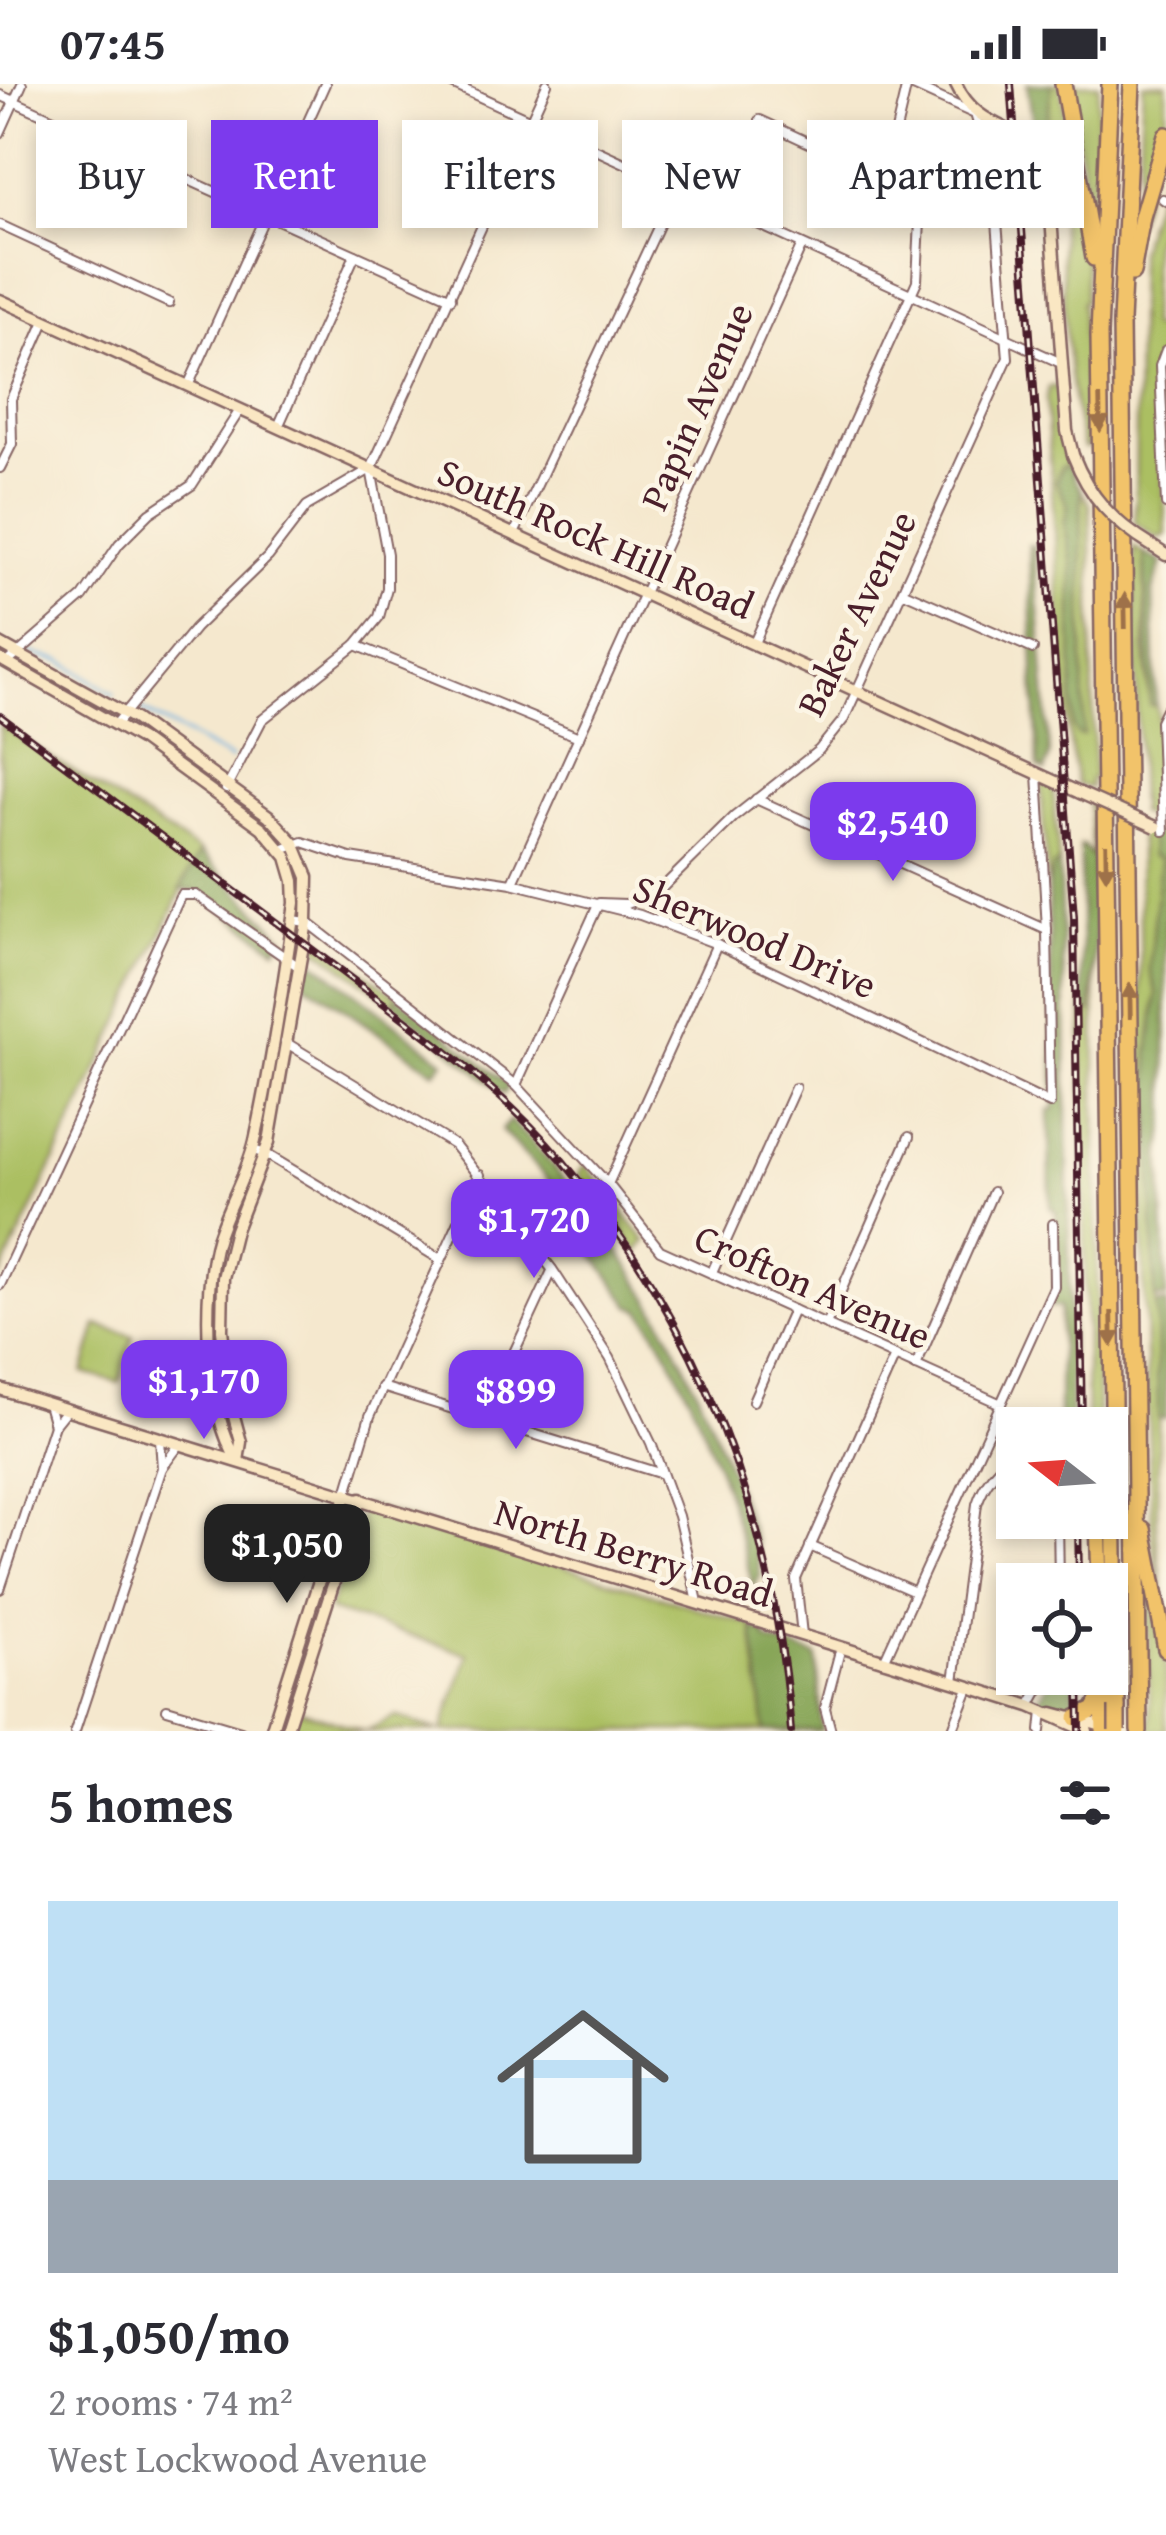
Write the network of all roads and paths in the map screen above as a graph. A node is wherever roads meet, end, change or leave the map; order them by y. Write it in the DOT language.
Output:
graph roads {
  1 [pos="22,84"];
  2 [pos="325,84"];
  3 [pos="452,84"];
  4 [pos="547,84"];
  5 [pos="908,84"];
  6 [pos="956,84"];
  7 [pos="1063,84"];
  8 [pos="1110,84"];
  9 [pos="1132,84"];
  10 [pos="0,95"];
  11 [pos="14,102"];
  12 [pos="974,114"];
  13 [pos="309,120"];
  14 [pos="529,120"];
  15 [pos="531,120"];
  16 [pos="899,120"];
  17 [pos="0,133"];
  18 [pos="1166,135"];
  19 [pos="211,190"];
  20 [pos="0,225"];
  21 [pos="262,228"];
  22 [pos="295,228"];
  23 [pos="483,228"];
  24 [pos="658,228"];
  25 [pos="767,228"];
  26 [pos="921,228"];
  27 [pos="802,244"];
  28 [pos="355,255"];
  29 [pos="911,294"];
  30 [pos="1100,297"];
  31 [pos="451,298"];
  32 [pos="0,300"];
  33 [pos="169,303"];
  34 [pos="45,321"];
  35 [pos="1121,322"];
  36 [pos="1007,338"];
  37 [pos="1166,350"];
  38 [pos="1063,364"];
  39 [pos="188,386"];
  40 [pos="240,410"];
  41 [pos="1164,410"];
  42 [pos="278,427"];
  43 [pos="0,468"];
  44 [pos="371,469"];
  45 [pos="1166,505"];
  46 [pos="514,534"];
  47 [pos="1165,540"];
  48 [pos="1149,544"];
  49 [pos="1166,555"];
  50 [pos="904,592"];
  51 [pos="644,593"];
  52 [pos="754,643"];
  53 [pos="0,644"];
  54 [pos="356,645"];
  55 [pos="1033,649"];
  56 [pos="17,653"];
  57 [pos="3,661"];
  58 [pos="859,691"];
  59 [pos="1165,710"];
  60 [pos="120,718"];
  61 [pos="578,737"];
  62 [pos="1038,772"];
  63 [pos="227,785"];
  64 [pos="222,798"];
  65 [pos="756,799"];
  66 [pos="1162,830"];
  67 [pos="288,846"];
  68 [pos="512,883"];
  69 [pos="652,896"];
  70 [pos="599,903"];
  71 [pos="300,921"];
  72 [pos="663,924"];
  73 [pos="1047,930"];
  74 [pos="717,944"];
  75 [pos="286,959"];
  76 [pos="299,967"];
  77 [pos="273,1035"];
  78 [pos="286,1043"];
  79 [pos="516,1085"];
  80 [pos="795,1088"];
  81 [pos="908,1137"];
  82 [pos="259,1152"];
  83 [pos="480,1175"];
  84 [pos="608,1184"];
  85 [pos="993,1192"];
  86 [pos="1053,1224"];
  87 [pos="440,1259"];
  88 [pos="552,1269"];
  89 [pos="712,1273"];
  90 [pos="0,1285"];
  91 [pos="207,1308"];
  92 [pos="221,1308"];
  93 [pos="793,1310"];
  94 [pos="826,1325"];
  95 [pos="895,1356"];
  96 [pos="916,1366"];
  97 [pos="221,1377"];
  98 [pos="382,1387"];
  99 [pos="0,1389"];
  100 [pos="1112,1393"];
  101 [pos="753,1401"];
  102 [pos="47,1404"];
  103 [pos="1001,1404"];
  104 [pos="1110,1407"];
  105 [pos="66,1410"];
  106 [pos="483,1419"];
  107 [pos="54,1425"];
  108 [pos="225,1433"];
  109 [pos="159,1438"];
  110 [pos="180,1444"];
  111 [pos="202,1451"];
  112 [pos="238,1461"];
  113 [pos="162,1468"];
  114 [pos="996,1472"];
  115 [pos="664,1474"];
  116 [pos="347,1493"];
  117 [pos="958,1496"];
  118 [pos="1136,1496"];
  119 [pos="361,1498"];
  120 [pos="977,1504"];
  121 [pos="810,1546"];
  122 [pos="0,1589"];
  123 [pos="915,1592"];
  124 [pos="698,1602"];
  125 [pos="318,1610"];
  126 [pos="802,1635"];
  127 [pos="842,1647"];
  128 [pos="1166,1649"];
  129 [pos="884,1661"];
  130 [pos="953,1682"];
  131 [pos="968,1688"];
  132 [pos="1036,1695"];
  133 [pos="1102,1695"];
  134 [pos="1102,1695"];
  135 [pos="1030,1706"];
  136 [pos="167,1709"];
  137 [pos="1043,1712"];
  138 [pos="1139,1724"];
  139 [pos="1101,1728"];
  140 [pos="75,1731"];
  141 [pos="241,1731"];
  142 [pos="271,1731"];
  143 [pos="286,1731"];
  144 [pos="831,1731"];
  145 [pos="952,1731"];
  146 [pos="1041,1731"];
  1 -- 11 [label="street"];
  2 -- 13 [label="street"];
  3 -- 14 [label="street"];
  4 -- 15 [label="street"];
  5 -- 12 [label="street"];
  5 -- 16 [label="street"];
  6 -- 12 [label="main road"];
  7 -- 30 [label="highway"];
  8 -- 30 [label="highway"];
  9 -- 35 [label="highway"];
  10 -- 11 [label="street"];
  11 -- 17 [label="street"];
  11 -- 19 [label="street"];
  12 -- 36 [label="street, Baker Avenue"];
  12 -- 38 [label="main road"];
  18 -- 35 [label="highway"];
  20 -- 33 [label="street"];
  21 -- 39 [label="street"];
  22 -- 28 [label="street"];
  23 -- 31 [label="street"];
  24 -- 46 [label="street"];
  25 -- 27 [label="street"];
  26 -- 29 [label="street"];
  27 -- 29 [label="street"];
  27 -- 51 [label="street, Papin Avenue"];
  28 -- 31 [label="street"];
  28 -- 42 [label="street"];
  29 -- 36 [label="street"];
  29 -- 52 [label="street"];
  30 -- 100 [label="highway, one-way"];
  31 -- 44 [label="street"];
  32 -- 34 [label="main road, South Rock Hill Road"];
  34 -- 39 [label="main road, South Rock Hill Road"];
  34 -- 43 [label="street"];
  118 -- 35 [label="highway, one-way"];
  36 -- 38 [label="street"];
  36 -- 50 [label="street, Baker Avenue"];
  37 -- 41 [label="street"];
  38 -- 48 [label="main road, bridge"];
  39 -- 40 [label="main road, South Rock Hill Road"];
  40 -- 42 [label="main road, South Rock Hill Road"];
  40 -- 56 [label="street"];
  41 -- 45 [label="street"];
  42 -- 44 [label="main road, South Rock Hill Road"];
  44 -- 46 [label="main road, South Rock Hill Road"];
  44 -- 54 [label="street"];
  44 -- 60 [label="street"];
  46 -- 51 [label="main road, South Rock Hill Road"];
  47 -- 48 [label="street"];
  48 -- 49 [label="main road"];
  50 -- 55 [label="street"];
  50 -- 58 [label="street, Baker Avenue"];
  51 -- 52 [label="main road, South Rock Hill Road"];
  51 -- 61 [label="street, Papin Avenue"];
  52 -- 58 [label="main road, South Rock Hill Road"];
  53 -- 56 [label="main road"];
  54 -- 61 [label="street"];
  54 -- 63 [label="street"];
  56 -- 57 [label="street"];
  56 -- 60 [label="main road"];
  57 -- 60 [label="main road"];
  58 -- 62 [label="main road, South Rock Hill Road"];
  58 -- 65 [label="street, Baker Avenue"];
  59 -- 66 [label="street"];
  60 -- 63 [label="main road"];
  60 -- 64 [label="main road"];
  61 -- 68 [label="street, Papin Avenue"];
  62 -- 66 [label="main road, South Rock Hill Road, bridge"];
  62 -- 73 [label="street"];
  63 -- 64 [label="street"];
  63 -- 67 [label="main road"];
  64 -- 67 [label="main road"];
  65 -- 69 [label="street, Baker Avenue"];
  65 -- 73 [label="street"];
  67 -- 68 [label="street, Sherwood Drive"];
  67 -- 71 [label="main road"];
  68 -- 70 [label="street, Sherwood Drive"];
  69 -- 70 [label="street"];
  69 -- 72 [label="street"];
  70 -- 72 [label="street, Sherwood Drive"];
  70 -- 79 [label="street"];
  71 -- 75 [label="main road"];
  71 -- 76 [label="main road"];
  71 -- 79 [label="street, Crofton Avenue"];
  72 -- 74 [label="street, Sherwood Drive"];
  73 -- 74 [label="street, Sherwood Drive"];
  74 -- 84 [label="street"];
  75 -- 76 [label="street"];
  75 -- 77 [label="main road"];
  75 -- 90 [label="street"];
  76 -- 78 [label="main road"];
  77 -- 78 [label="street"];
  77 -- 82 [label="main road"];
  78 -- 82 [label="main road"];
  78 -- 83 [label="street"];
  79 -- 84 [label="street, Crofton Avenue"];
  80 -- 89 [label="street"];
  81 -- 94 [label="street"];
  82 -- 87 [label="street"];
  82 -- 91 [label="main road"];
  82 -- 92 [label="main road"];
  83 -- 87 [label="street"];
  83 -- 88 [label="street"];
  84 -- 89 [label="street, Crofton Avenue"];
  85 -- 96 [label="street"];
  86 -- 103 [label="street"];
  87 -- 98 [label="street"];
  88 -- 106 [label="street"];
  88 -- 115 [label="street"];
  89 -- 93 [label="street, Crofton Avenue"];
  91 -- 92 [label="main road"];
  91 -- 97 [label="main road"];
  92 -- 97 [label="main road"];
  93 -- 94 [label="street, Crofton Avenue"];
  93 -- 101 [label="street"];
  94 -- 95 [label="street, Crofton Avenue"];
  95 -- 96 [label="street, Crofton Avenue"];
  95 -- 121 [label="street"];
  96 -- 103 [label="street, Crofton Avenue"];
  97 -- 108 [label="main road"];
  97 -- 112 [label="main road"];
  98 -- 106 [label="street"];
  98 -- 116 [label="street"];
  99 -- 102 [label="main road, North Berry Road"];
  100 -- 104 [label="highway"];
  100 -- 139 [label="highway, bridge"];
  102 -- 105 [label="main road, North Berry Road"];
  102 -- 107 [label="street"];
  103 -- 117 [label="street"];
  105 -- 107 [label="street"];
  105 -- 109 [label="main road, North Berry Road"];
  106 -- 115 [label="street"];
  107 -- 122 [label="street"];
  108 -- 111 [label="main road"];
  108 -- 112 [label="main road"];
  109 -- 110 [label="main road, North Berry Road"];
  109 -- 113 [label="street"];
  110 -- 111 [label="main road, North Berry Road"];
  110 -- 113 [label="street"];
  111 -- 112 [label="main road, North Berry Road"];
  112 -- 116 [label="main road, North Berry Road"];
  113 -- 140 [label="street"];
  114 -- 120 [label="street"];
  115 -- 124 [label="street"];
  116 -- 119 [label="main road, North Berry Road"];
  116 -- 125 [label="main road"];
  117 -- 120 [label="street"];
  117 -- 123 [label="street"];
  118 -- 128 [label="highway"];
  118 -- 138 [label="highway"];
  119 -- 124 [label="main road, North Berry Road"];
  119 -- 125 [label="main road"];
  120 -- 130 [label="street"];
  121 -- 123 [label="street"];
  121 -- 126 [label="street"];
  123 -- 129 [label="street"];
  124 -- 126 [label="main road, North Berry Road"];
  125 -- 142 [label="main road"];
  125 -- 143 [label="main road"];
  126 -- 127 [label="main road, North Berry Road"];
  127 -- 129 [label="main road, North Berry Road"];
  127 -- 144 [label="street"];
  129 -- 130 [label="main road, North Berry Road"];
  130 -- 131 [label="main road, North Berry Road"];
  131 -- 135 [label="main road, North Berry Road"];
  131 -- 145 [label="street"];
  132 -- 135 [label="street"];
  133 -- 139 [label="highway"];
  134 -- 139 [label="highway"];
  135 -- 137 [label="main road, North Berry Road"];
  136 -- 141 [label="street"];
  137 -- 139 [label="main road, North Berry Road"];
  137 -- 146 [label="street"];
}
